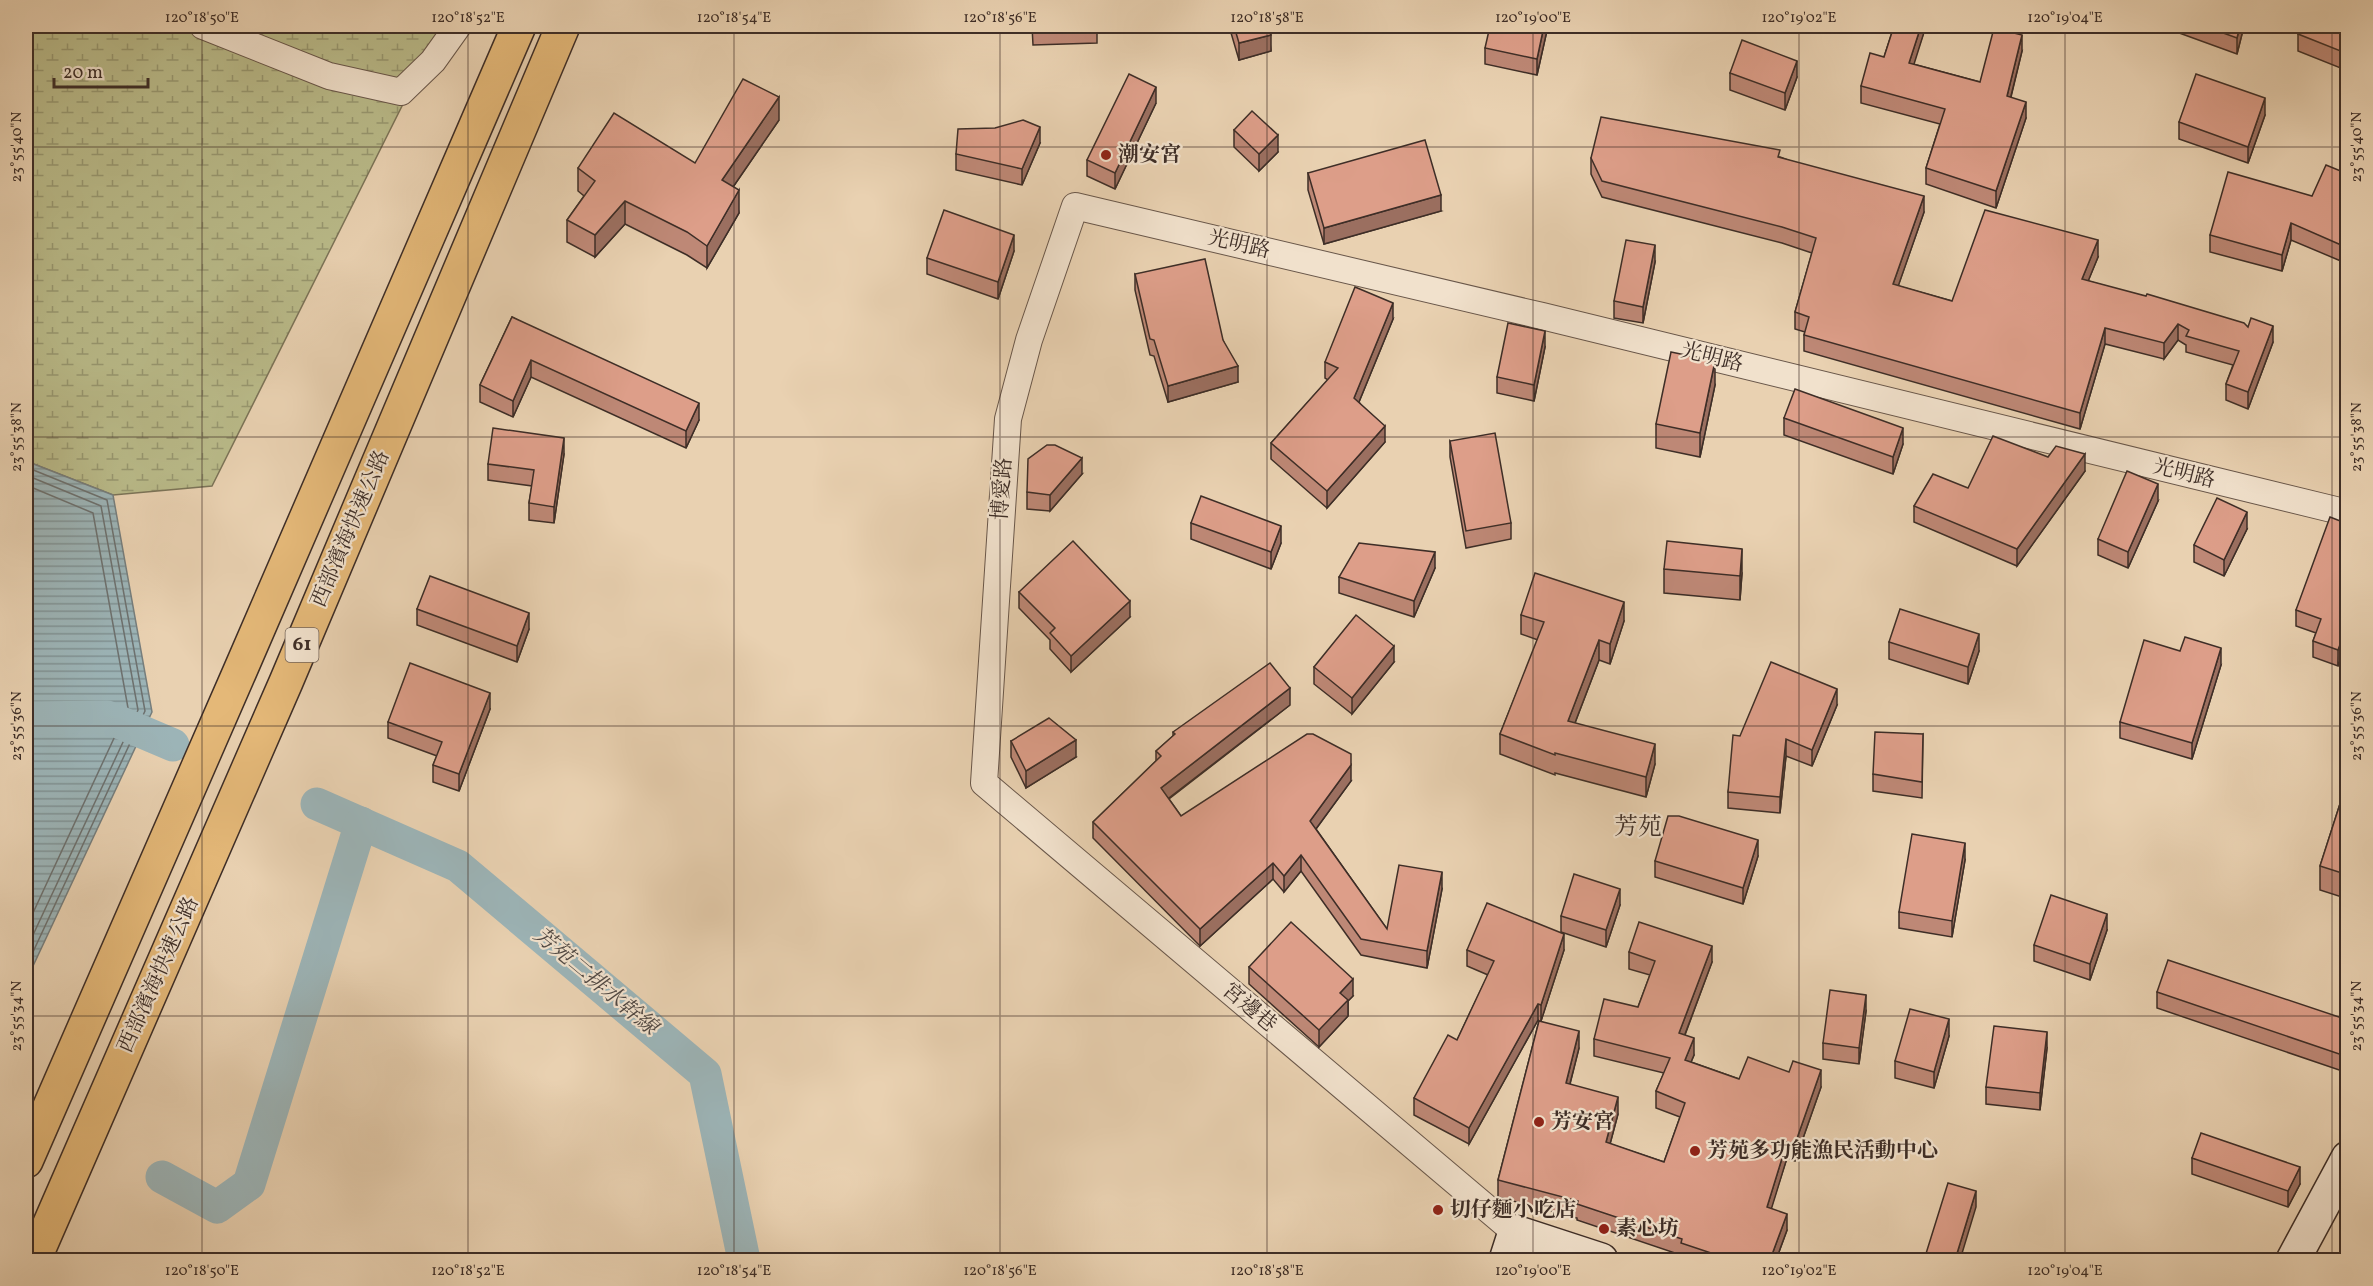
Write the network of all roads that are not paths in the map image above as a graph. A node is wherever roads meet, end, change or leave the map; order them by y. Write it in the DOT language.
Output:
graph roads {
  1 [pos="203,26"];
  2 [pos="458,26"];
  3 [pos="519,26"];
  4 [pos="563,26"];
  5 [pos="1075,206"];
  6 [pos="2348,513"];
  7 [pos="984,783"];
  8 [pos="2348,1158"];
  9 [pos="26,1161"];
  10 [pos="1511,1246"];
  11 [pos="34,1260"];
  12 [pos="1601,1260"];
  13 [pos="2293,1260"];
  1 -- 2 [label="street"];
  3 -- 9 [label="highway, 61"];
  4 -- 11 [label="highway, 西部濱海快速公路 / 61"];
  5 -- 6 [label="street, 光明路"];
  5 -- 7 [label="street, 博愛路"];
  7 -- 10 [label="street, 宮邊巷"];
  8 -- 13 [label="street"];
  10 -- 12 [label="street"];
}
